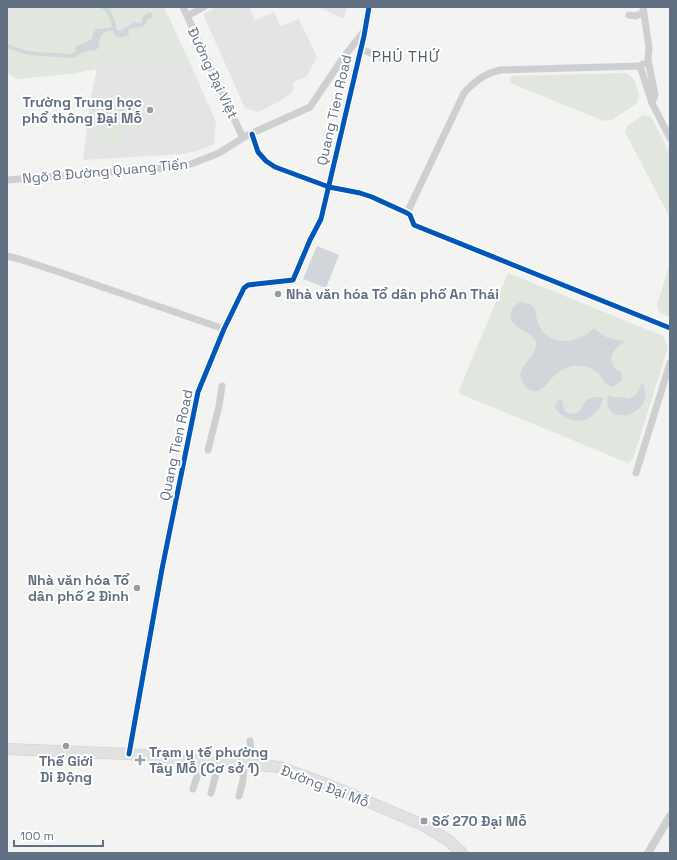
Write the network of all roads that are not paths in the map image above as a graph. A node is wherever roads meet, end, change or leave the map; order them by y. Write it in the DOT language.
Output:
graph roads {
  1 [pos="183,7"];
  2 [pos="204,7"];
  3 [pos="369,7"];
  4 [pos="643,10"];
  5 [pos="629,15"];
  6 [pos="187,16"];
  7 [pos="365,30"];
  8 [pos="361,49"];
  9 [pos="387,60"];
  10 [pos="648,60"];
  11 [pos="640,66"];
  12 [pos="652,103"];
  13 [pos="252,134"];
  14 [pos="243,138"];
  15 [pos="670,138"];
  16 [pos="7,180"];
  17 [pos="329,187"];
  18 [pos="407,213"];
  19 [pos="7,256"];
  20 [pos="670,328"];
  21 [pos="224,329"];
  22 [pos="670,363"];
  23 [pos="222,386"];
  24 [pos="208,450"];
  25 [pos="636,473"];
  26 [pos="250,741"];
  27 [pos="7,749"];
  28 [pos="129,754"];
  29 [pos="202,760"];
  30 [pos="219,762"];
  31 [pos="248,765"];
  32 [pos="193,789"];
  33 [pos="211,793"];
  34 [pos="239,796"];
  35 [pos="670,816"];
  36 [pos="462,853"];
  37 [pos="648,853"];
  1 -- 6 [label="street, Đường Đại Việt"];
  2 -- 6 [label="street"];
  3 -- 7 [label="street, Quang Tien Road"];
  4 -- 5 [label="street"];
  4 -- 10 [label="street"];
  6 -- 14 [label="street, Đường Đại Việt"];
  7 -- 8 [label="street, Quang Tien Road"];
  7 -- 13 [label="street, Ngõ 8 Đường Quang Tiến"];
  8 -- 9 [label="street"];
  8 -- 17 [label="street, Quang Tien Road"];
  10 -- 11 [label="street"];
  10 -- 12 [label="street"];
  11 -- 12 [label="street"];
  11 -- 18 [label="street"];
  12 -- 15 [label="street"];
  13 -- 14 [label="street, Ngõ 8 Đường Quang Tiến"];
  13 -- 17 [label="street"];
  14 -- 16 [label="street, Ngõ 8 Đường Quang Tiến"];
  17 -- 18 [label="street"];
  17 -- 21 [label="street, Quang Tien Road"];
  18 -- 20 [label="street"];
  19 -- 21 [label="street"];
  21 -- 28 [label="street, Quang Tien Road"];
  22 -- 25 [label="street"];
  23 -- 24 [label="street"];
  26 -- 31 [label="street"];
  27 -- 28 [label="main road, Đường Đại Mỗ"];
  28 -- 29 [label="main road, Đường Đại Mỗ"];
  29 -- 30 [label="main road, Đường Đại Mỗ"];
  29 -- 32 [label="street"];
  30 -- 31 [label="main road, Đường Đại Mỗ"];
  30 -- 33 [label="street"];
  31 -- 34 [label="street"];
  31 -- 36 [label="main road, Đường Đại Mỗ"];
  35 -- 37 [label="street"];
}
